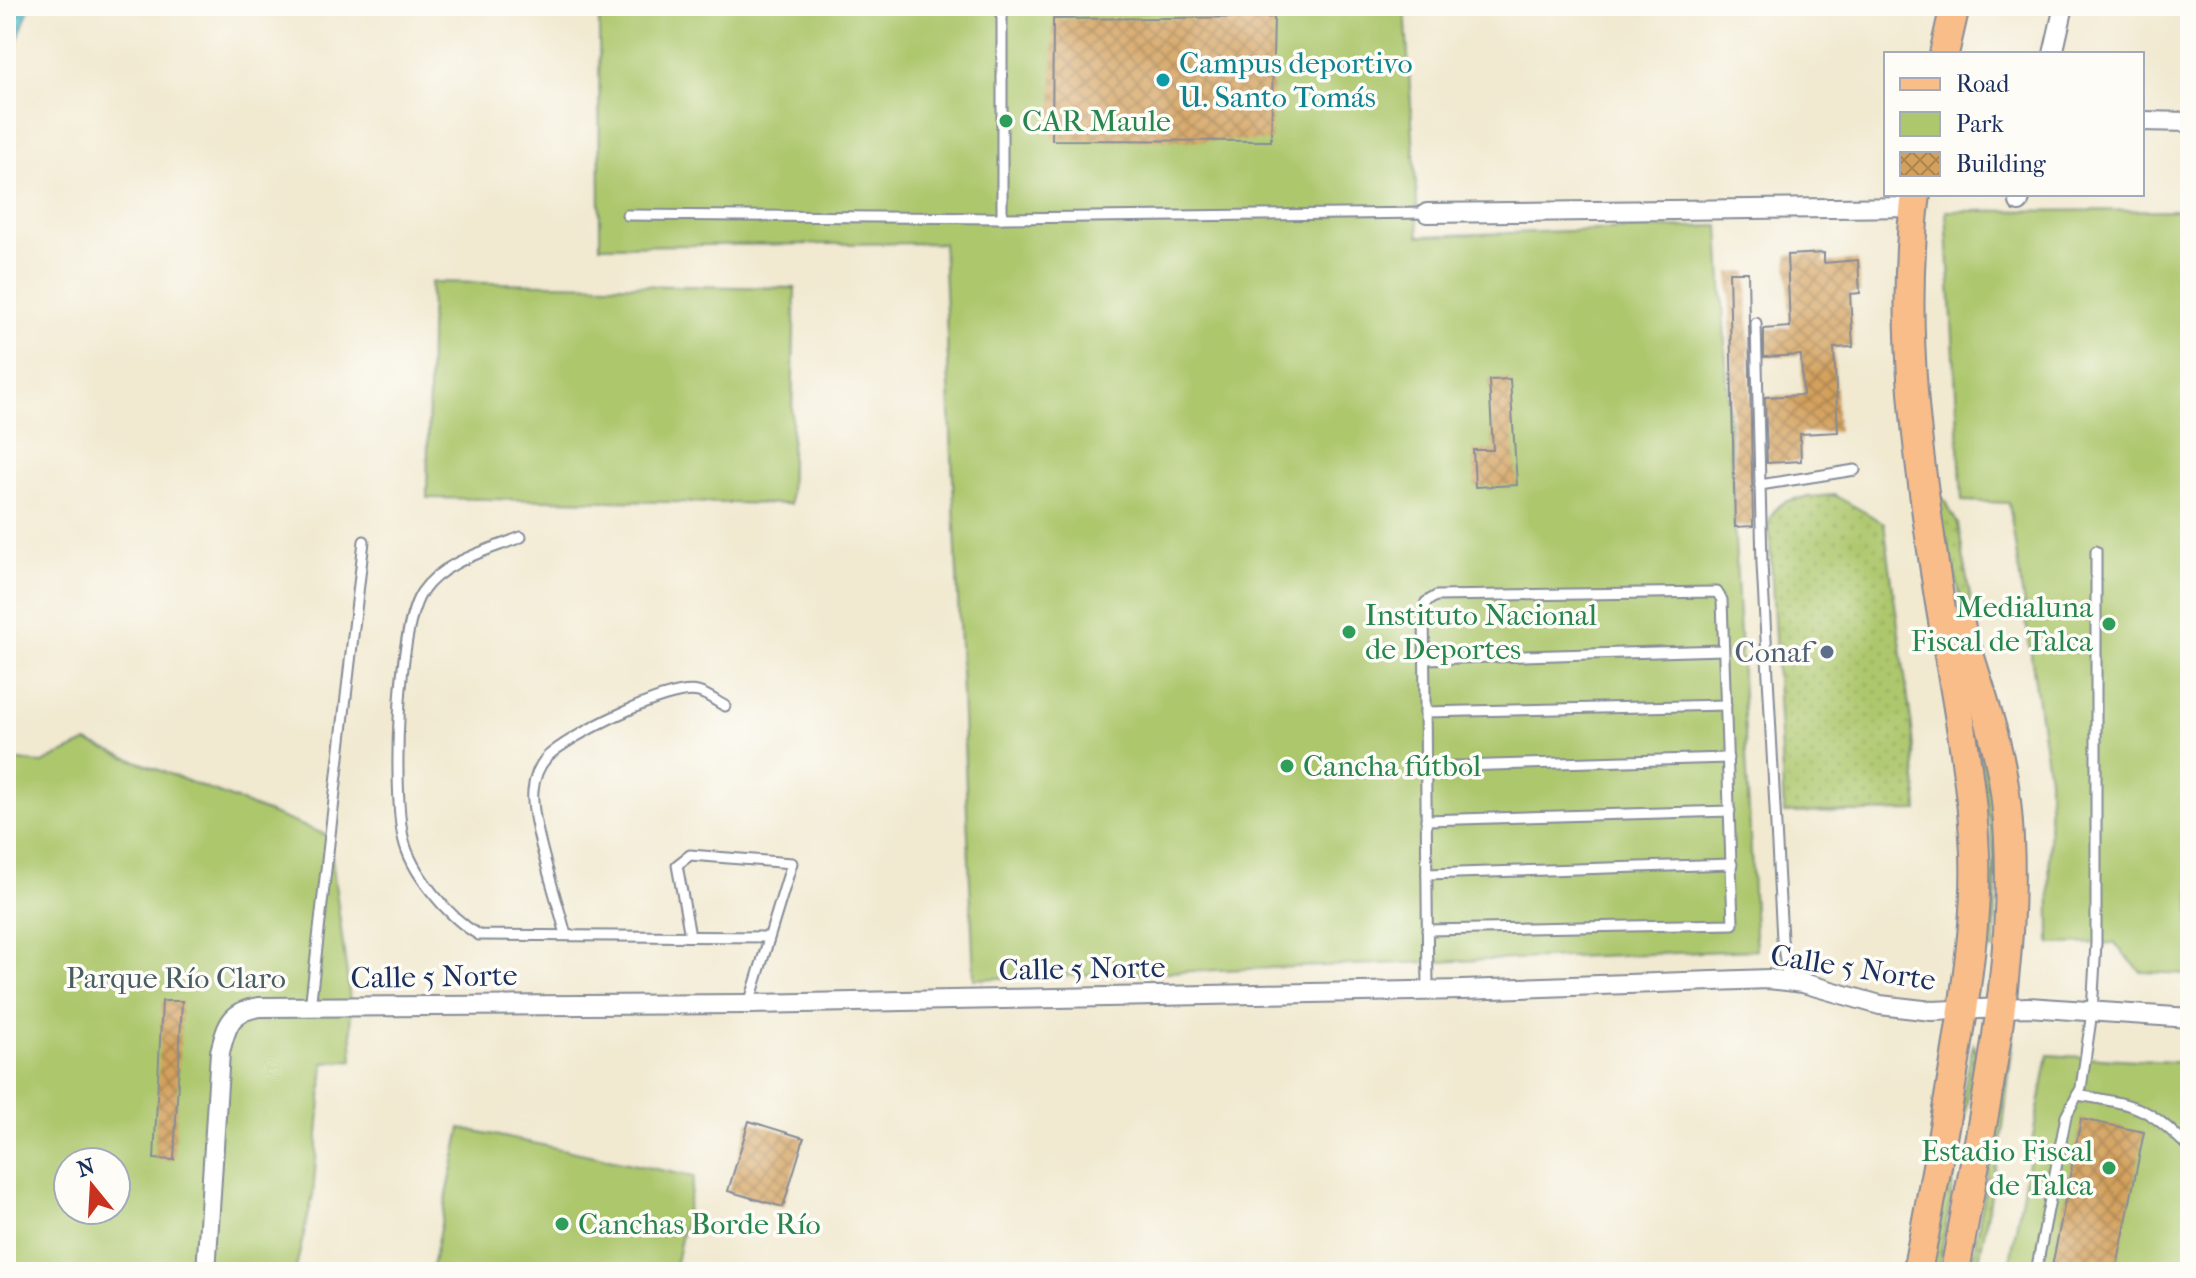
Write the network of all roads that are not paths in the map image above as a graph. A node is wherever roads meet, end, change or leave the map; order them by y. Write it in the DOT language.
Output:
graph roads {
  1 [pos="1002,6"];
  2 [pos="1955,6"];
  3 [pos="2064,6"];
  4 [pos="1944,52"];
  5 [pos="2053,52"];
  6 [pos="2144,121"];
  7 [pos="2190,122"];
  8 [pos="1916,200"];
  9 [pos="1427,213"];
  10 [pos="627,215"];
  11 [pos="1002,218"];
  12 [pos="1756,323"];
  13 [pos="1855,470"];
  14 [pos="1760,485"];
  15 [pos="1932,536"];
  16 [pos="521,537"];
  17 [pos="364,541"];
  18 [pos="2096,551"];
  19 [pos="1723,650"];
  20 [pos="1425,659"];
  21 [pos="1726,705"];
  22 [pos="725,706"];
  23 [pos="1425,712"];
  24 [pos="1728,758"];
  25 [pos="1426,767"];
  26 [pos="1730,811"];
  27 [pos="1426,820"];
  28 [pos="1732,864"];
  29 [pos="1427,874"];
  30 [pos="1427,930"];
  31 [pos="566,935"];
  32 [pos="690,936"];
  33 [pos="769,937"];
  34 [pos="1788,981"];
  35 [pos="1428,990"];
  36 [pos="749,1004"];
  37 [pos="310,1008"];
  38 [pos="1998,1010"];
  39 [pos="1963,1011"];
  40 [pos="2092,1012"];
  41 [pos="2190,1018"];
  42 [pos="2077,1095"];
  43 [pos="2189,1148"];
  44 [pos="206,1272"];
  45 [pos="1917,1272"];
  46 [pos="1955,1272"];
  47 [pos="2036,1272"];
  1 -- 11 [label="lane"];
  2 -- 4 [label="main road"];
  3 -- 5 [label="street"];
  6 -- 7 [label="street"];
  8 -- 9 [label="street"];
  8 -- 15 [label="main road"];
  9 -- 11 [label="lane"];
  10 -- 11 [label="lane"];
  12 -- 14 [label="lane"];
  13 -- 14 [label="lane"];
  14 -- 34 [label="lane"];
  15 -- 38 [label="main road"];
  15 -- 39 [label="main road"];
  16 -- 31 [label="lane"];
  17 -- 37 [label="lane"];
  18 -- 40 [label="lane"];
  19 -- 20 [label="lane"];
  19 -- 20 [label="lane"];
  19 -- 21 [label="lane"];
  20 -- 23 [label="lane"];
  21 -- 23 [label="lane"];
  21 -- 24 [label="lane"];
  22 -- 31 [label="lane"];
  23 -- 25 [label="lane"];
  24 -- 25 [label="lane"];
  24 -- 26 [label="lane"];
  25 -- 27 [label="lane"];
  26 -- 27 [label="lane"];
  26 -- 28 [label="lane"];
  27 -- 29 [label="lane"];
  28 -- 29 [label="lane"];
  28 -- 30 [label="lane"];
  29 -- 30 [label="lane"];
  30 -- 35 [label="lane"];
  31 -- 32 [label="lane"];
  32 -- 33 [label="lane"];
  32 -- 33 [label="lane"];
  33 -- 36 [label="lane"];
  34 -- 35 [label="street, Calle 5 Norte"];
  34 -- 39 [label="street, Calle 5 Norte"];
  35 -- 36 [label="street, Calle 5 Norte"];
  36 -- 37 [label="street, Calle 5 Norte"];
  37 -- 44 [label="street, Calle 5 Norte"];
  38 -- 39 [label="street, Calle 5 Norte"];
  38 -- 40 [label="street, Calle 5 Norte"];
  38 -- 46 [label="main road"];
  39 -- 45 [label="main road"];
  40 -- 41 [label="street, Calle 5 Norte"];
  40 -- 42 [label="lane"];
  42 -- 43 [label="lane"];
  42 -- 47 [label="lane"];
}
